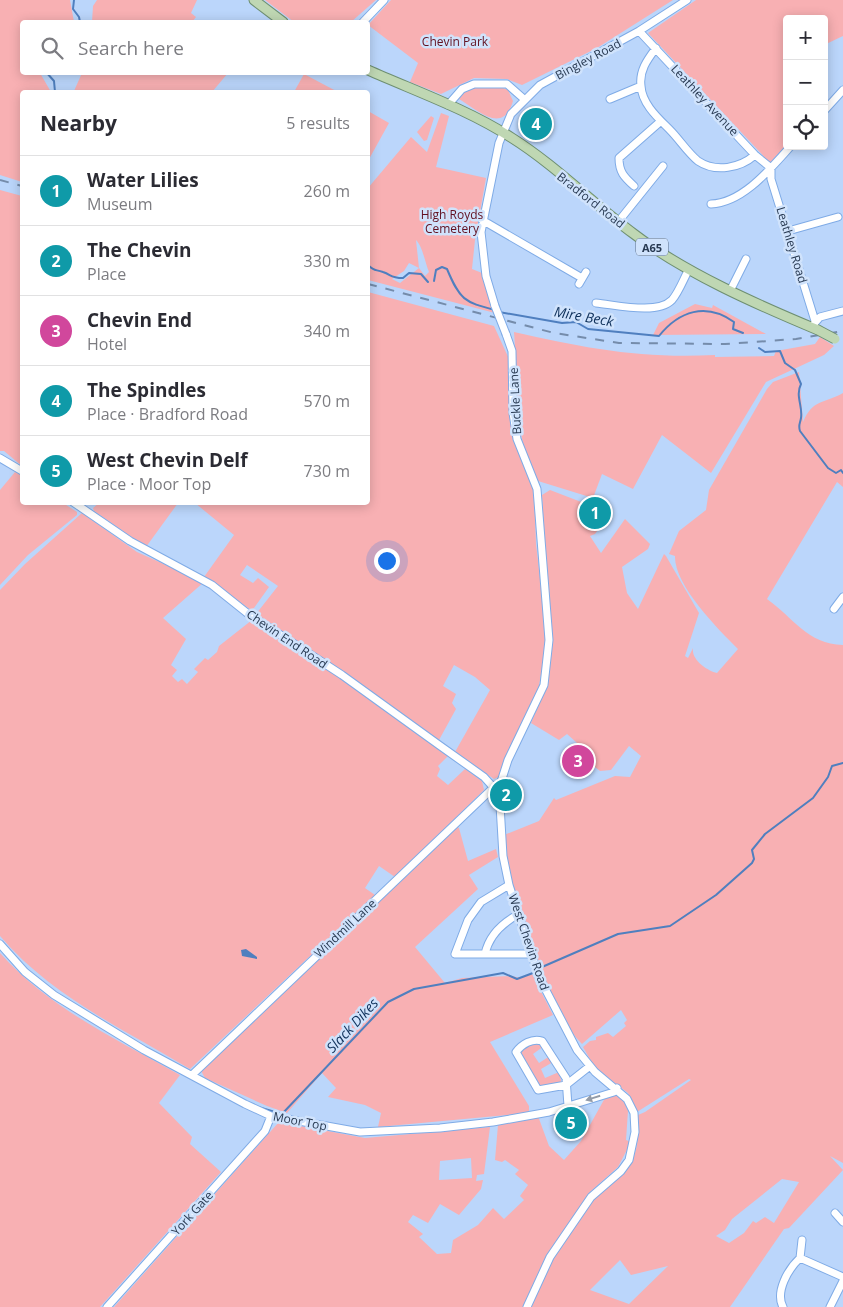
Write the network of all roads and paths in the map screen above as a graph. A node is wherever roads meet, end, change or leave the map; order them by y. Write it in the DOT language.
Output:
graph roads {
  1 [pos="254,0"];
  2 [pos="384,0"];
  3 [pos="687,0"];
  4 [pos="280,20"];
  5 [pos="365,20"];
  6 [pos="639,31"];
  7 [pos="656,48"];
  8 [pos="370,71"];
  9 [pos="640,86"];
  10 [pos="843,90"];
  11 [pos="524,99"];
  12 [pos="610,99"];
  13 [pos="448,105"];
  14 [pos="828,106"];
  15 [pos="661,121"];
  16 [pos="502,132"];
  17 [pos="787,150"];
  18 [pos="755,155"];
  19 [pos="662,166"];
  20 [pos="771,168"];
  21 [pos="634,186"];
  22 [pos="711,204"];
  23 [pos="482,220"];
  24 [pos="618,222"];
  25 [pos="835,227"];
  26 [pos="788,231"];
  27 [pos="746,259"];
  28 [pos="689,269"];
  29 [pos="582,278"];
  30 [pos="731,289"];
  31 [pos="596,303"];
  32 [pos="843,311"];
  33 [pos="815,326"];
  34 [pos="839,340"];
  35 [pos="0,458"];
  36 [pos="20,471"];
  37 [pos="77,505"];
  38 [pos="843,597"];
  39 [pos="834,609"];
  40 [pos="500,783"];
  41 [pos="493,787"];
  42 [pos="509,884"];
  43 [pos="519,914"];
  44 [pos="0,944"];
  45 [pos="485,954"];
  46 [pos="532,954"];
  47 [pos="590,1066"];
  48 [pos="192,1075"];
  49 [pos="566,1085"];
  50 [pos="616,1088"];
  51 [pos="568,1106"];
  52 [pos="271,1116"];
  53 [pos="835,1213"];
  54 [pos="843,1222"];
  55 [pos="802,1240"];
  56 [pos="800,1258"];
  57 [pos="843,1279"];
  58 [pos="107,1307"];
  59 [pos="528,1307"];
  60 [pos="783,1307"];
  61 [pos="830,1307"];
  1 -- 4 [label="main road"];
  2 -- 5 [label="street"];
  3 -- 6 [label="street, Bingley Road"];
  6 -- 7 [label="street, Leathley Avenue"];
  6 -- 11 [label="street, Bingley Road"];
  7 -- 9 [label="street"];
  7 -- 18 [label="street, Leathley Avenue"];
  8 -- 13 [label="main road, Bradford Road / A65"];
  9 -- 12 [label="street"];
  9 -- 15 [label="street"];
  10 -- 14 [label="street"];
  11 -- 13 [label="street"];
  11 -- 16 [label="street, Bingley Road"];
  13 -- 16 [label="main road, Bradford Road / A65"];
  15 -- 18 [label="street"];
  15 -- 21 [label="street"];
  16 -- 23 [label="street, Buckle Lane"];
  16 -- 24 [label="main road, Bradford Road / A65"];
  17 -- 20 [label="street"];
  18 -- 20 [label="street, Leathley Avenue"];
  19 -- 24 [label="street"];
  20 -- 22 [label="street"];
  20 -- 26 [label="street, Leathley Road"];
  23 -- 29 [label="street"];
  23 -- 40 [label="street, Buckle Lane, bridge"];
  24 -- 28 [label="main road, Bradford Road / A65"];
  25 -- 26 [label="street"];
  26 -- 33 [label="street, Leathley Road"];
  27 -- 30 [label="street"];
  28 -- 30 [label="main road, Bradford Road / A65"];
  28 -- 31 [label="street"];
  30 -- 33 [label="main road, Bradford Road / A65"];
  32 -- 33 [label="street"];
  33 -- 34 [label="main road, Bradford Road / A65, bridge"];
  35 -- 36 [label="street"];
  37 -- 41 [label="street, Chevin End Road"];
  38 -- 39 [label="street"];
  40 -- 41 [label="street, Windmill Lane"];
  40 -- 42 [label="street, West Chevin Road"];
  41 -- 48 [label="street, Windmill Lane"];
  42 -- 43 [label="street, West Chevin Road"];
  42 -- 45 [label="street"];
  43 -- 45 [label="street"];
  43 -- 46 [label="street, West Chevin Road"];
  44 -- 48 [label="street, Moor Top"];
  45 -- 46 [label="street"];
  46 -- 47 [label="street, West Chevin Road"];
  47 -- 49 [label="street"];
  47 -- 50 [label="street, West Chevin Road"];
  48 -- 52 [label="street, Moor Top"];
  49 -- 49 [label="street"];
  49 -- 51 [label="street"];
  50 -- 51 [label="street, Moor Top, one-way"];
  50 -- 59 [label="street, West Chevin Road"];
  51 -- 52 [label="street, Moor Top"];
  52 -- 58 [label="street, York Gate"];
  53 -- 54 [label="street"];
  55 -- 56 [label="street"];
  56 -- 57 [label="street"];
  56 -- 60 [label="street"];
  57 -- 61 [label="street"];
}
